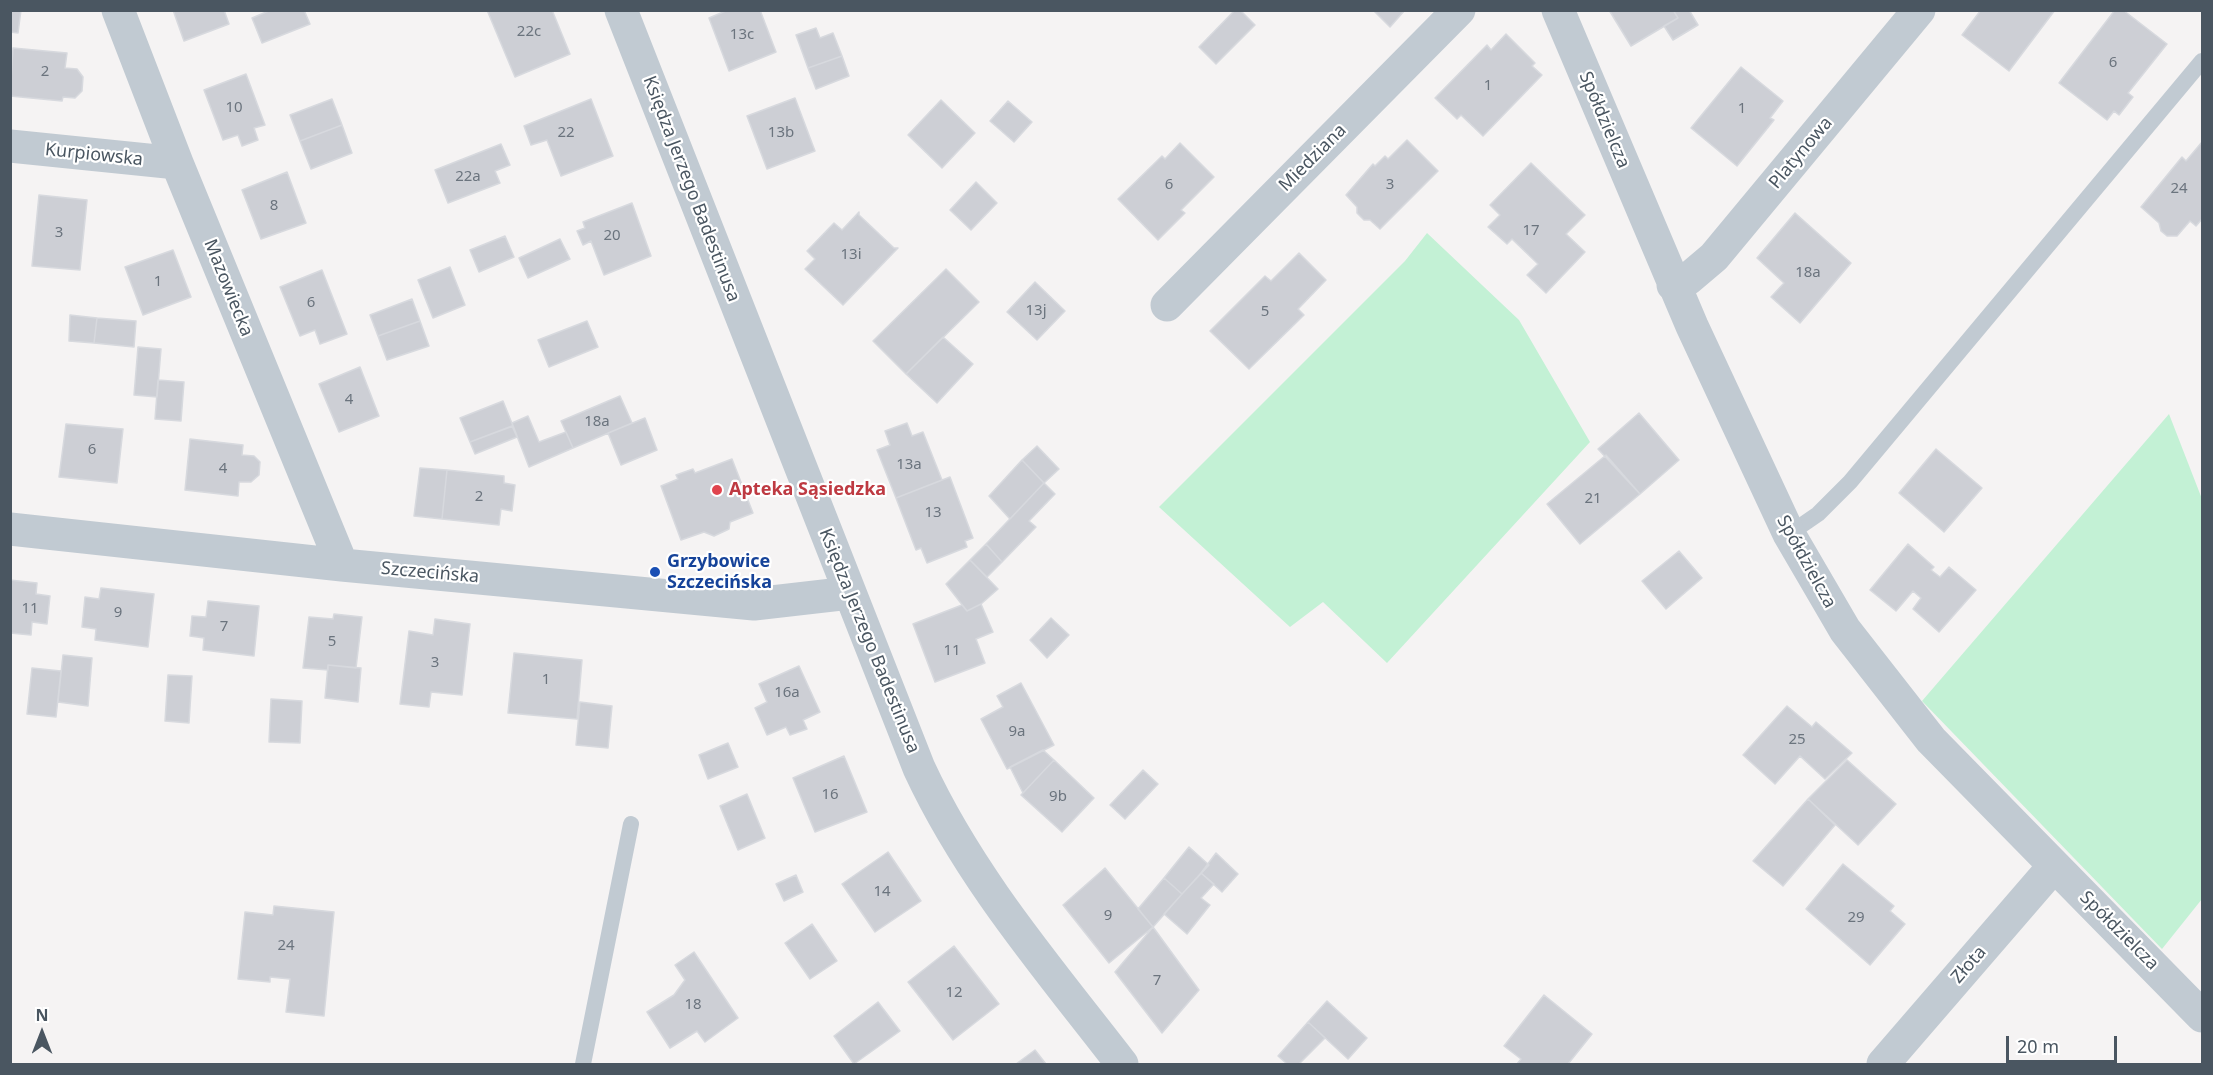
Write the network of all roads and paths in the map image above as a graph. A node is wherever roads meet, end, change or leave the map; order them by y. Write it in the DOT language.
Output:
graph roads {
  1 [pos="118,10"];
  2 [pos="1459,10"];
  3 [pos="1558,10"];
  4 [pos="1919,10"];
  5 [pos="628,13"];
  6 [pos="2202,62"];
  7 [pos="10,146"];
  8 [pos="177,163"];
  9 [pos="1673,285"];
  10 [pos="1167,305"];
  11 [pos="10,529"];
  12 [pos="1789,534"];
  13 [pos="342,565"];
  14 [pos="850,593"];
  15 [pos="631,824"];
  16 [pos="2054,866"];
  17 [pos="2202,1016"];
  18 [pos="583,1065"];
  19 [pos="1122,1065"];
  20 [pos="1883,1065"];
  1 -- 8 [label="street, Mazowiecka"];
  2 -- 10 [label="street, Miedziana"];
  3 -- 9 [label="street, Spółdzielcza"];
  4 -- 9 [label="street, Platynowa"];
  5 -- 14 [label="street, Księdza Jerzego Badestinusa"];
  6 -- 12 [label="lane"];
  7 -- 8 [label="street, Kurpiowska"];
  8 -- 13 [label="street, Mazowiecka"];
  9 -- 12 [label="street, Spółdzielcza"];
  11 -- 13 [label="street, Szczecińska"];
  12 -- 16 [label="street, Spółdzielcza"];
  13 -- 14 [label="street, Szczecińska"];
  14 -- 19 [label="street, Księdza Jerzego Badestinusa"];
  15 -- 18 [label="lane"];
  16 -- 17 [label="street, Spółdzielcza"];
  16 -- 20 [label="street, Złota"];
}
